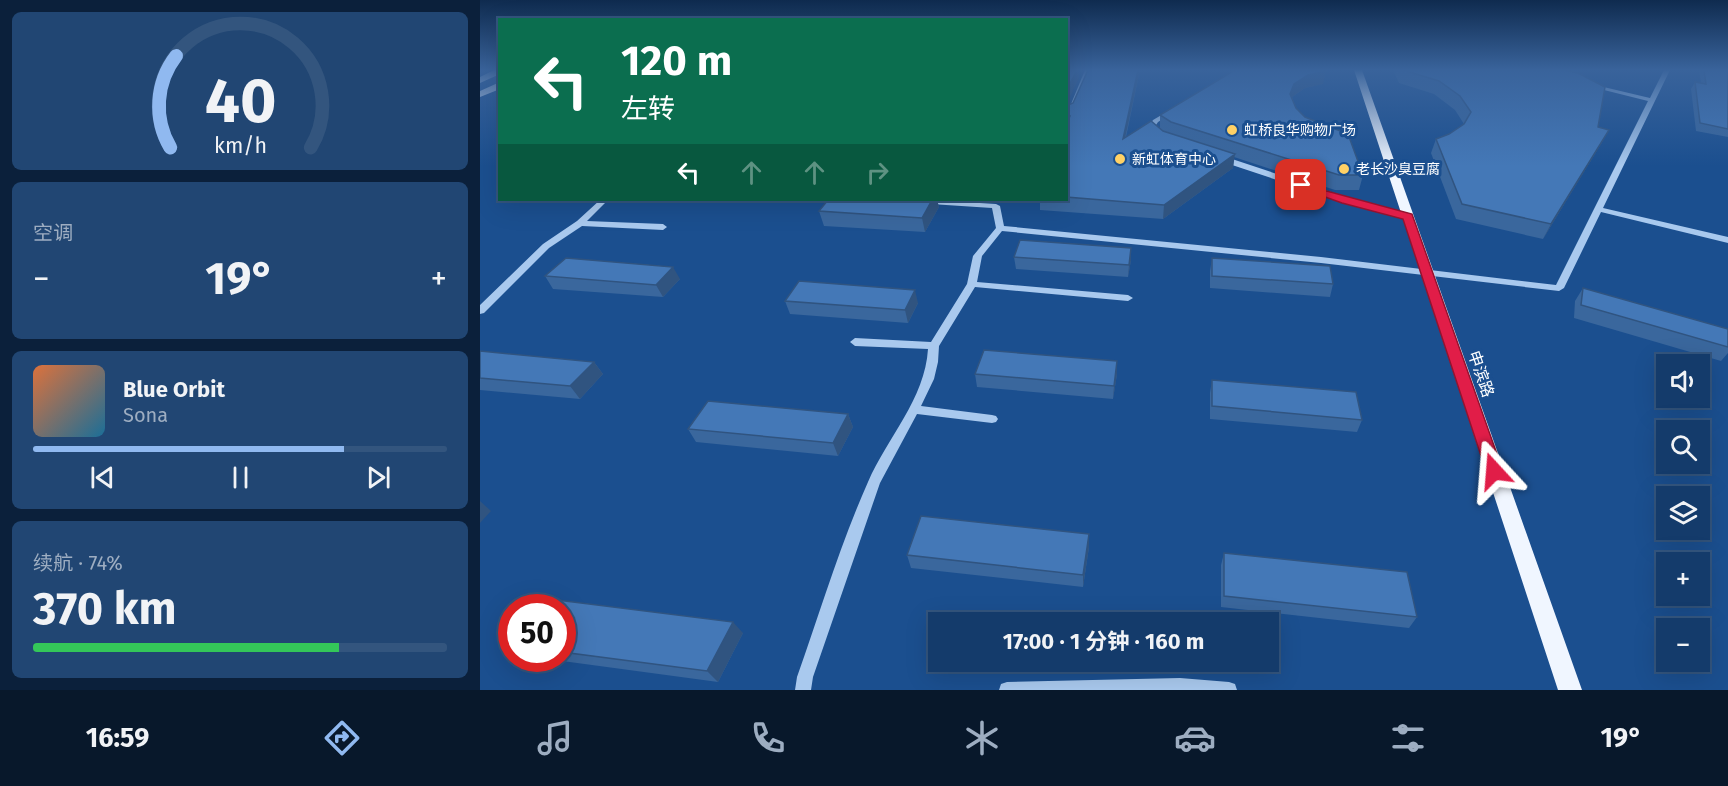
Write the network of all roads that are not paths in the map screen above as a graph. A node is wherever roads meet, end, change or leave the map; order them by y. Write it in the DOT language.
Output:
graph roads {
  1 [pos="1074,102"];
  2 [pos="1369,102"];
  3 [pos="1651,102"];
  4 [pos="1184,104"];
  5 [pos="1068,115"];
  6 [pos="1166,140"];
  7 [pos="1211,155"];
  8 [pos="603,201"];
  9 [pos="916,201"];
  10 [pos="1598,209"];
  11 [pos="1408,216"];
  12 [pos="579,223"];
  13 [pos="663,227"];
  14 [pos="1000,228"];
  15 [pos="1728,240"];
  16 [pos="1427,273"];
  17 [pos="972,284"];
  18 [pos="1128,298"];
  19 [pos="480,310"];
  20 [pos="855,342"];
  21 [pos="934,346"];
  22 [pos="914,409"];
  23 [pos="992,419"];
  24 [pos="803,690"];
  25 [pos="1007,690"];
  26 [pos="1229,690"];
  27 [pos="1570,690"];
  1 -- 5 [label="street"];
  2 -- 11 [label="main road, 申滨路"];
  3 -- 10 [label="street"];
  4 -- 6 [label="street"];
  7 -- 11 [label="street"];
  8 -- 12 [label="street"];
  9 -- 14 [label="street"];
  10 -- 15 [label="street"];
  10 -- 16 [label="street"];
  11 -- 16 [label="main road, 申滨路"];
  12 -- 13 [label="street"];
  12 -- 19 [label="street"];
  14 -- 16 [label="street"];
  14 -- 17 [label="street"];
  16 -- 27 [label="main road, 申滨路"];
  17 -- 18 [label="street"];
  17 -- 21 [label="street"];
  20 -- 21 [label="street"];
  21 -- 22 [label="street"];
  22 -- 23 [label="street"];
  22 -- 24 [label="street"];
  25 -- 26 [label="street"];
}
